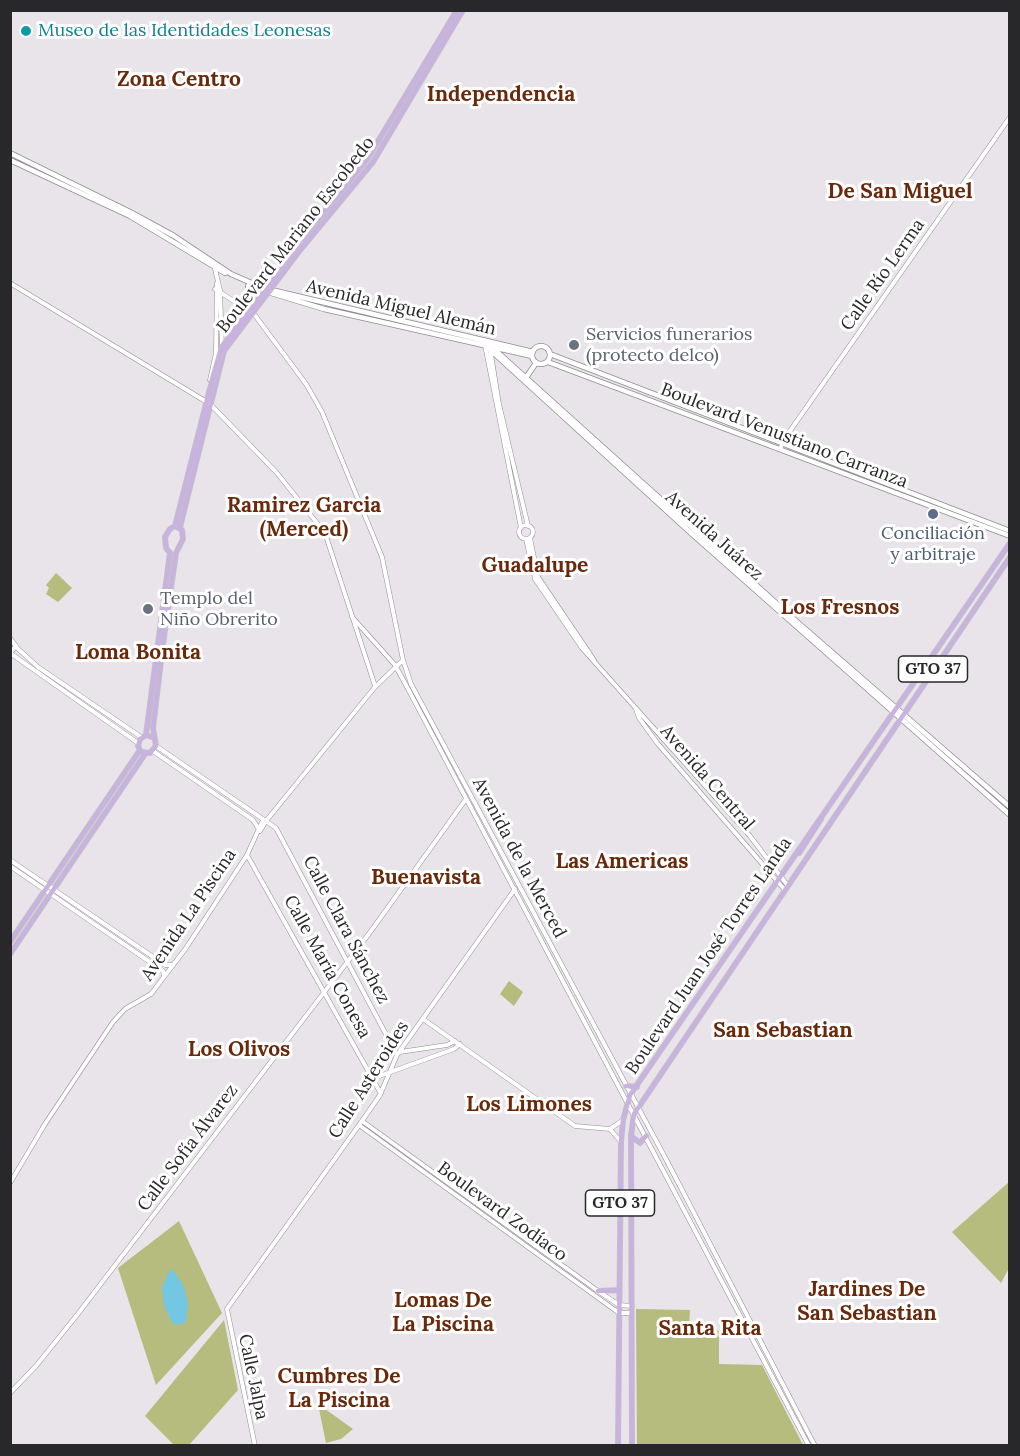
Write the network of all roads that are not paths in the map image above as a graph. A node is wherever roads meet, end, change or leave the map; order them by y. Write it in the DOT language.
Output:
graph roads {
  1 [pos="457,10"];
  2 [pos="463,10"];
  3 [pos="1010,117"];
  4 [pos="10,153"];
  5 [pos="10,160"];
  6 [pos="299,247"];
  7 [pos="214,264"];
  8 [pos="10,283"];
  9 [pos="218,289"];
  10 [pos="348,303"];
  11 [pos="343,309"];
  12 [pos="488,345"];
  13 [pos="223,354"];
  14 [pos="532,354"];
  15 [pos="550,354"];
  16 [pos="548,362"];
  17 [pos="536,363"];
  18 [pos="525,379"];
  19 [pos="208,403"];
  20 [pos="781,446"];
  21 [pos="178,526"];
  22 [pos="528,526"];
  23 [pos="521,528"];
  24 [pos="1010,531"];
  25 [pos="1010,536"];
  26 [pos="528,538"];
  27 [pos="1010,543"];
  28 [pos="173,553"];
  29 [pos="1010,557"];
  30 [pos="352,616"];
  31 [pos="10,638"];
  32 [pos="16,647"];
  33 [pos="10,653"];
  34 [pos="403,660"];
  35 [pos="395,665"];
  36 [pos="375,687"];
  37 [pos="636,708"];
  38 [pos="895,711"];
  39 [pos="902,717"];
  40 [pos="144,736"];
  41 [pos="152,737"];
  42 [pos="664,739"];
  43 [pos="138,743"];
  44 [pos="658,744"];
  45 [pos="155,749"];
  46 [pos="140,750"];
  47 [pos="145,754"];
  48 [pos="466,799"];
  49 [pos="1010,807"];
  50 [pos="1010,815"];
  51 [pos="821,816"];
  52 [pos="266,820"];
  53 [pos="260,831"];
  54 [pos="800,853"];
  55 [pos="247,855"];
  56 [pos="10,860"];
  57 [pos="772,864"];
  58 [pos="10,866"];
  59 [pos="768,868"];
  60 [pos="779,878"];
  61 [pos="47,888"];
  62 [pos="786,888"];
  63 [pos="515,889"];
  64 [pos="52,892"];
  65 [pos="10,942"];
  66 [pos="10,954"];
  67 [pos="346,962"];
  68 [pos="173,965"];
  69 [pos="167,966"];
  70 [pos="164,974"];
  71 [pos="324,991"];
  72 [pos="423,1019"];
  73 [pos="680,1025"];
  74 [pos="689,1032"];
  75 [pos="674,1034"];
  76 [pos="455,1041"];
  77 [pos="682,1041"];
  78 [pos="460,1044"];
  79 [pos="398,1054"];
  80 [pos="389,1071"];
  81 [pos="374,1078"];
  82 [pos="626,1086"];
  83 [pos="637,1087"];
  84 [pos="380,1093"];
  85 [pos="630,1095"];
  86 [pos="628,1102"];
  87 [pos="636,1111"];
  88 [pos="623,1120"];
  89 [pos="362,1121"];
  90 [pos="359,1125"];
  91 [pos="610,1129"];
  92 [pos="631,1136"];
  93 [pos="646,1136"];
  94 [pos="621,1142"];
  95 [pos="10,1183"];
  96 [pos="620,1290"];
  97 [pos="598,1291"];
  98 [pos="620,1305"];
  99 [pos="632,1306"];
  100 [pos="619,1313"];
  101 [pos="226,1314"];
  102 [pos="632,1314"];
  103 [pos="10,1393"];
  104 [pos="255,1446"];
  105 [pos="618,1446"];
  106 [pos="632,1446"];
  107 [pos="809,1446"];
  108 [pos="815,1446"];
  1 -- 6 [label="main road, Boulevard Mariano Escobedo"];
  2 -- 6 [label="main road, Boulevard Mariano Escobedo"];
  3 -- 20 [label="street, Calle Río Lerma"];
  4 -- 7 [label="main road, Avenida Miguel Alemán"];
  5 -- 7 [label="main road, Avenida Miguel Alemán"];
  6 -- 13 [label="main road, Boulevard Mariano Escobedo, bridge"];
  6 -- 19 [label="main road, Boulevard Mariano Escobedo, bridge"];
  7 -- 9 [label="street"];
  7 -- 11 [label="main road, Avenida Miguel Alemán"];
  7 -- 12 [label="main road, Avenida Miguel Alemán"];
  8 -- 19 [label="street"];
  9 -- 13 [label="street"];
  9 -- 19 [label="street"];
  9 -- 34 [label="street, Avenida de la Merced"];
  10 -- 11 [label="main road"];
  11 -- 12 [label="main road, Avenida Miguel Alemán"];
  12 -- 14 [label="main road, Avenida Miguel Alemán"];
  12 -- 18 [label="main road, Avenida Juárez"];
  12 -- 22 [label="street"];
  12 -- 23 [label="street"];
  12 -- 38 [label="main road, Avenida Juárez"];
  13 -- 19 [label="main road, Boulevard Mariano Escobedo"];
  14 -- 15 [label="main road"];
  14 -- 17 [label="main road"];
  15 -- 16 [label="main road"];
  15 -- 20 [label="main road, Boulevard Venustiano Carranza"];
  16 -- 17 [label="main road"];
  16 -- 20 [label="main road, Boulevard Venustiano Carranza"];
  17 -- 18 [label="main road"];
  18 -- 38 [label="main road, Avenida Juárez"];
  19 -- 21 [label="main road, Boulevard Mariano Escobedo"];
  19 -- 30 [label="street"];
  20 -- 24 [label="main road, Boulevard Venustiano Carranza"];
  20 -- 25 [label="main road, Boulevard Venustiano Carranza"];
  21 -- 28 [label="main road"];
  21 -- 28 [label="main road"];
  22 -- 23 [label="street"];
  22 -- 26 [label="street"];
  23 -- 26 [label="street"];
  26 -- 37 [label="street, Avenida Central"];
  27 -- 38 [label="main road, Boulevard Juan José Torres Landa / GTO 37"];
  28 -- 40 [label="main road"];
  28 -- 41 [label="main road"];
  29 -- 39 [label="main road, Boulevard Juan José Torres Landa / GTO 37"];
  30 -- 35 [label="street, Avenida de la Merced"];
  30 -- 36 [label="street"];
  31 -- 32 [label="street"];
  32 -- 33 [label="street"];
  32 -- 40 [label="street"];
  33 -- 43 [label="street"];
  34 -- 35 [label="street, Avenida La Piscina"];
  34 -- 82 [label="street, Avenida de la Merced"];
  35 -- 36 [label="street, Avenida La Piscina"];
  35 -- 48 [label="street, Avenida de la Merced"];
  36 -- 52 [label="street, Avenida La Piscina"];
  37 -- 42 [label="street, Avenida Central"];
  37 -- 44 [label="street, Avenida Central"];
  38 -- 39 [label="main road, Avenida Juárez"];
  38 -- 51 [label="main road, Boulevard Juan José Torres Landa / GTO 37"];
  39 -- 49 [label="main road, Avenida Juárez"];
  39 -- 50 [label="main road, Avenida Juárez"];
  39 -- 62 [label="main road, Boulevard Juan José Torres Landa / GTO 37"];
  40 -- 41 [label="main road"];
  40 -- 43 [label="main road"];
  41 -- 45 [label="main road"];
  42 -- 44 [label="street"];
  42 -- 57 [label="street, Avenida Central"];
  43 -- 46 [label="main road"];
  44 -- 59 [label="street, Avenida Central"];
  45 -- 47 [label="main road"];
  45 -- 52 [label="street, Calle Clara Sánchez"];
  45 -- 53 [label="street"];
  46 -- 47 [label="main road"];
  46 -- 61 [label="main road"];
  47 -- 64 [label="main road"];
  48 -- 63 [label="street, Avenida de la Merced"];
  48 -- 67 [label="street, Calle Sofía Álvarez"];
  51 -- 54 [label="main road"];
  51 -- 60 [label="main road, Boulevard Juan José Torres Landa / GTO 37"];
  52 -- 53 [label="street, Avenida La Piscina"];
  52 -- 67 [label="street, Calle Clara Sánchez"];
  53 -- 55 [label="street, Avenida La Piscina"];
  55 -- 68 [label="street, Avenida La Piscina"];
  55 -- 71 [label="street, Calle María Conesa"];
  56 -- 61 [label="street"];
  57 -- 59 [label="street"];
  57 -- 60 [label="street, Avenida Central"];
  58 -- 61 [label="street"];
  59 -- 60 [label="street, Avenida Central"];
  60 -- 62 [label="street, Avenida Central"];
  60 -- 73 [label="main road, Boulevard Juan José Torres Landa / GTO 37"];
  61 -- 64 [label="street"];
  61 -- 65 [label="main road"];
  62 -- 74 [label="main road, Boulevard Juan José Torres Landa / GTO 37"];
  63 -- 72 [label="street, Calle Asteroides"];
  63 -- 86 [label="street, Avenida de la Merced"];
  64 -- 66 [label="main road"];
  64 -- 69 [label="street"];
  64 -- 70 [label="street"];
  67 -- 71 [label="street, Calle Sofía Álvarez"];
  67 -- 79 [label="street, Calle Clara Sánchez"];
  68 -- 69 [label="street"];
  68 -- 70 [label="street, Avenida La Piscina"];
  69 -- 70 [label="street"];
  70 -- 95 [label="street, Avenida La Piscina"];
  71 -- 81 [label="street, Calle María Conesa"];
  71 -- 103 [label="street, Calle Sofía Álvarez"];
  72 -- 76 [label="street"];
  72 -- 79 [label="street, Calle Asteroides"];
  73 -- 74 [label="main road"];
  73 -- 75 [label="main road, Boulevard Juan José Torres Landa / GTO 37"];
  74 -- 77 [label="main road, Boulevard Juan José Torres Landa / GTO 37"];
  75 -- 77 [label="main road"];
  75 -- 83 [label="main road, Boulevard Juan José Torres Landa / GTO 37"];
  76 -- 78 [label="street"];
  76 -- 79 [label="street"];
  77 -- 87 [label="main road, Boulevard Juan José Torres Landa / GTO 37"];
  78 -- 80 [label="street"];
  78 -- 91 [label="street"];
  79 -- 80 [label="street, Calle Asteroides"];
  80 -- 81 [label="street"];
  80 -- 84 [label="street, Calle Asteroides"];
  81 -- 84 [label="street, Calle María Conesa"];
  82 -- 83 [label="main road"];
  82 -- 85 [label="street, Avenida de la Merced"];
  83 -- 85 [label="main road, Boulevard Juan José Torres Landa / GTO 37"];
  84 -- 89 [label="street, Calle Asteroides"];
  85 -- 86 [label="main road, Boulevard Juan José Torres Landa / GTO 37"];
  85 -- 87 [label="street, Avenida de la Merced"];
  86 -- 87 [label="street, Avenida de la Merced"];
  86 -- 88 [label="main road, Boulevard Juan José Torres Landa / GTO 37"];
  87 -- 92 [label="main road, Boulevard Juan José Torres Landa / GTO 37"];
  87 -- 93 [label="street, Avenida de la Merced"];
  87 -- 108 [label="street, Avenida de la Merced"];
  88 -- 91 [label="street"];
  88 -- 94 [label="main road, Boulevard Juan José Torres Landa / GTO 37"];
  89 -- 90 [label="street, Calle Asteroides"];
  89 -- 97 [label="street, Boulevard Zodíaco"];
  90 -- 100 [label="street, Boulevard Zodíaco"];
  90 -- 101 [label="street, Calle Asteroides"];
  91 -- 94 [label="street"];
  92 -- 93 [label="main road"];
  92 -- 99 [label="main road, Boulevard Juan José Torres Landa / GTO 37"];
  93 -- 107 [label="street, Avenida de la Merced"];
  94 -- 96 [label="main road, Boulevard Juan José Torres Landa / GTO 37"];
  96 -- 97 [label="main road"];
  96 -- 98 [label="main road, Boulevard Juan José Torres Landa / GTO 37"];
  97 -- 98 [label="street, Boulevard Zodíaco"];
  98 -- 99 [label="street, Boulevard Zodíaco"];
  98 -- 100 [label="main road, Boulevard Juan José Torres Landa / GTO 37"];
  99 -- 102 [label="main road, Boulevard Juan José Torres Landa / GTO 37"];
  100 -- 102 [label="street"];
  100 -- 105 [label="main road, Boulevard Juan José Torres Landa / GTO 37"];
  101 -- 104 [label="street, Calle Jalpa"];
  102 -- 106 [label="main road, Boulevard Juan José Torres Landa / GTO 37"];
}
